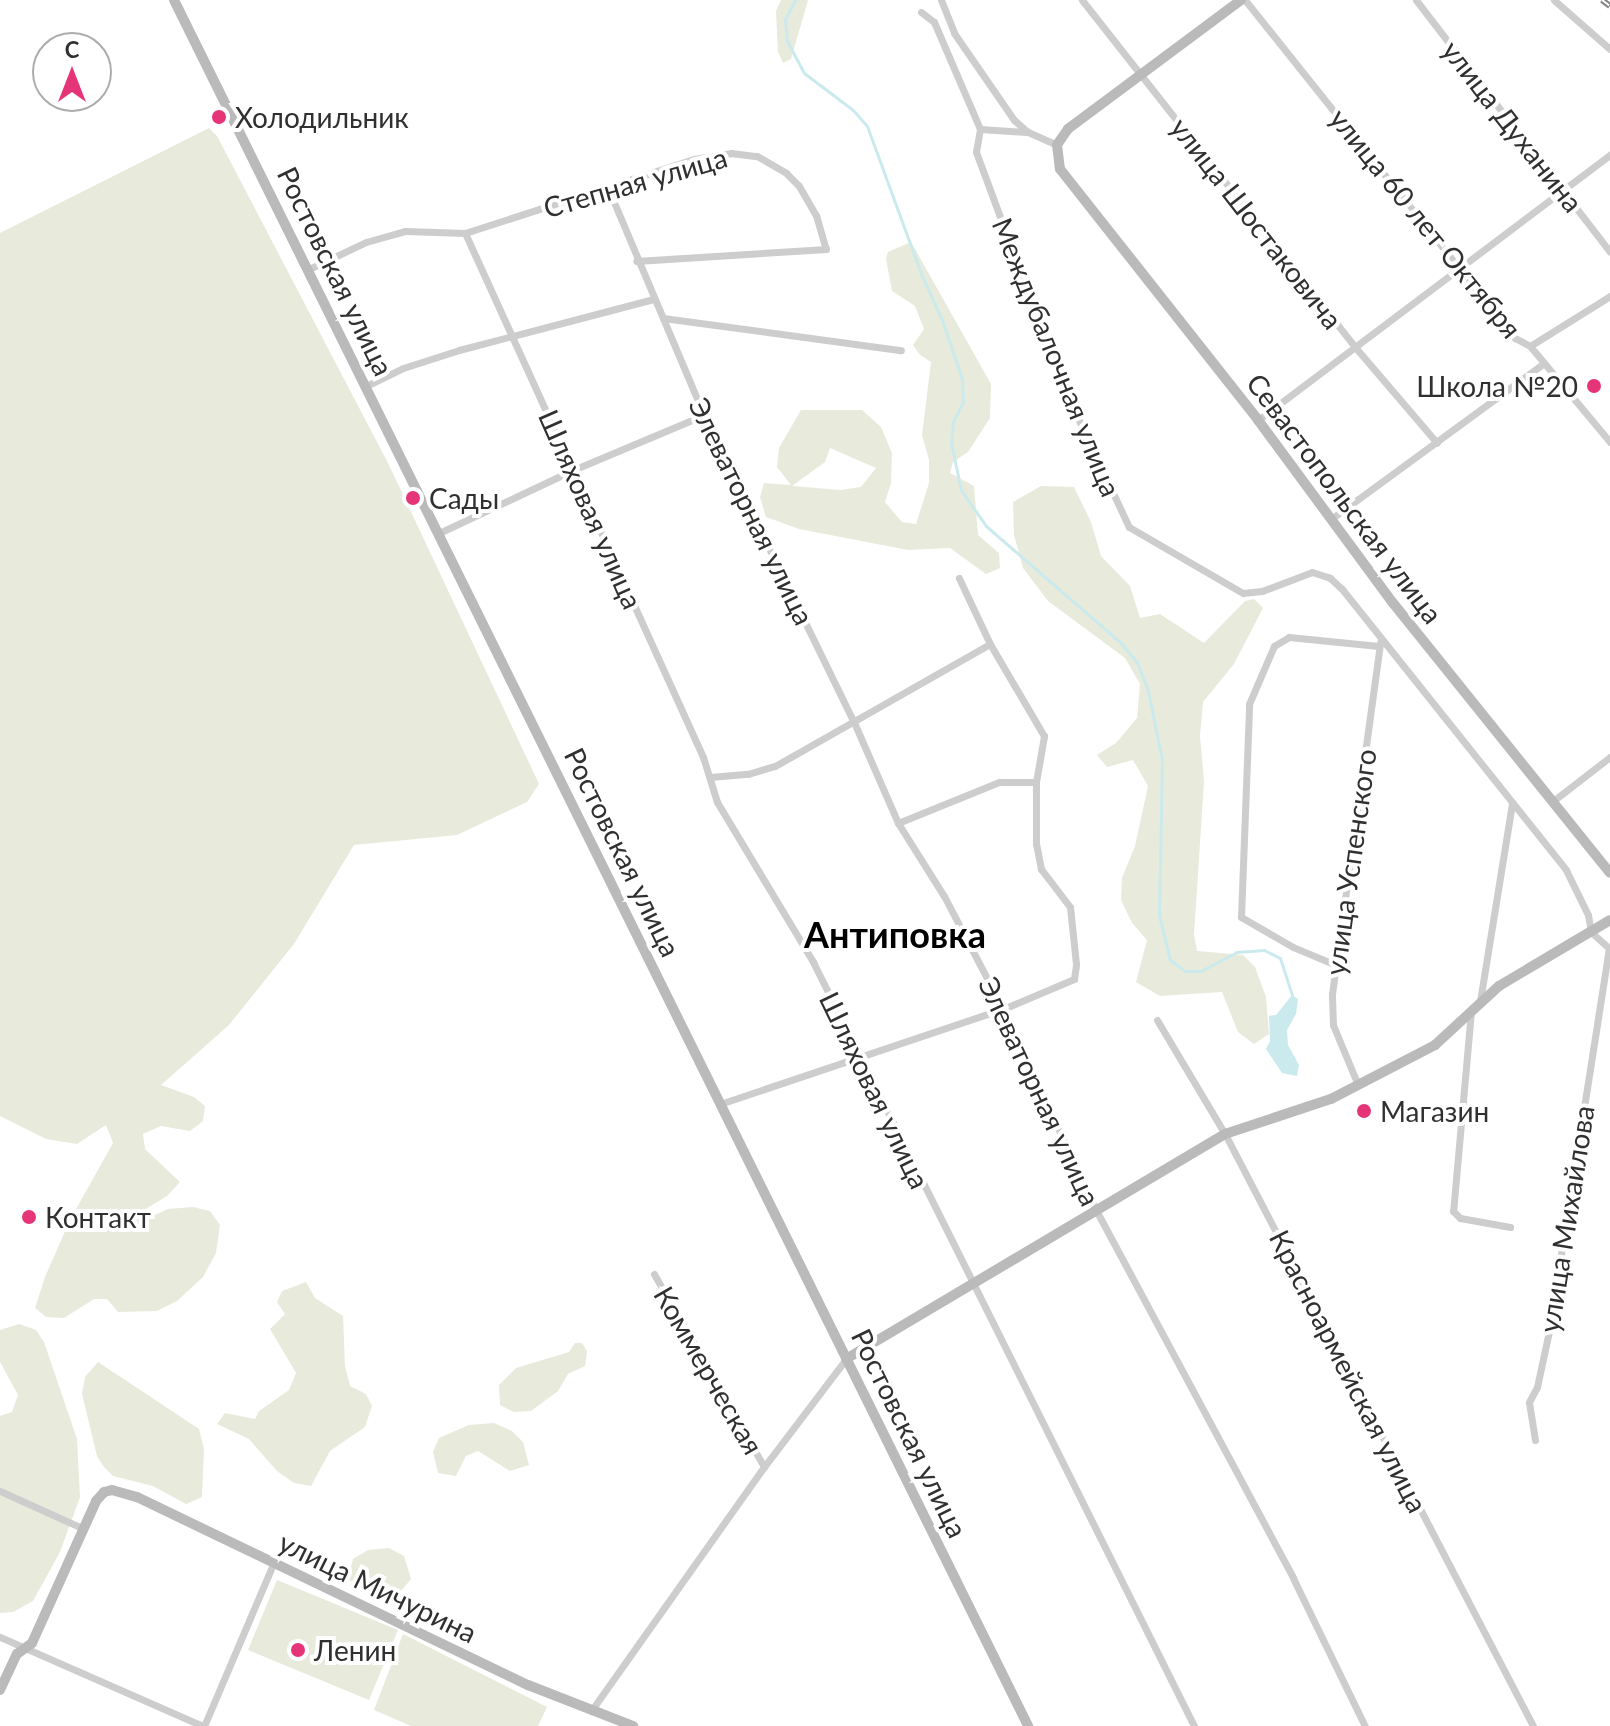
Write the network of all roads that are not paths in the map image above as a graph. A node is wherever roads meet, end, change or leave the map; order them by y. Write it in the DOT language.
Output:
graph roads {
  1 [pos="174,0"];
  2 [pos="941,0"];
  3 [pos="1082,0"];
  4 [pos="1243,0"];
  5 [pos="1416,0"];
  6 [pos="1554,0"];
  7 [pos="921,12"];
  8 [pos="1610,49"];
  9 [pos="1140,74"];
  10 [pos="980,129"];
  11 [pos="1028,132"];
  12 [pos="1057,145"];
  13 [pos="1610,155"];
  14 [pos="608,188"];
  15 [pos="1563,190"];
  16 [pos="465,233"];
  17 [pos="1610,252"];
  18 [pos="636,261"];
  19 [pos="1459,269"];
  20 [pos="307,270"];
  21 [pos="1610,296"];
  22 [pos="654,299"];
  23 [pos="663,318"];
  24 [pos="511,334"];
  25 [pos="1530,346"];
  26 [pos="1355,347"];
  27 [pos="901,350"];
  28 [pos="1544,363"];
  29 [pos="366,386"];
  30 [pos="704,415"];
  31 [pos="1258,420"];
  32 [pos="1610,442"];
  33 [pos="1437,443"];
  34 [pos="573,470"];
  35 [pos="1331,519"];
  36 [pos="439,533"];
  37 [pos="959,578"];
  38 [pos="1380,636"];
  39 [pos="990,644"];
  40 [pos="1379,646"];
  41 [pos="853,720"];
  42 [pos="1610,757"];
  43 [pos="710,777"];
  44 [pos="1036,782"];
  45 [pos="1553,801"];
  46 [pos="1512,803"];
  47 [pos="898,823"];
  48 [pos="1610,873"];
  49 [pos="1610,920"];
  50 [pos="1591,932"];
  51 [pos="1610,948"];
  52 [pos="1336,965"];
  53 [pos="1480,1001"];
  54 [pos="1003,1009"];
  55 [pos="1471,1011"];
  56 [pos="1157,1020"];
  57 [pos="859,1059"];
  58 [pos="1358,1085"];
  59 [pos="720,1104"];
  60 [pos="1225,1134"];
  61 [pos="1096,1210"];
  62 [pos="1510,1227"];
  63 [pos="654,1274"];
  64 [pos="971,1284"];
  65 [pos="846,1359"];
  66 [pos="1535,1440"];
  67 [pos="764,1467"];
  68 [pos="0,1491"];
  69 [pos="84,1529"];
  70 [pos="273,1564"];
  71 [pos="0,1637"];
  72 [pos="26,1649"];
  73 [pos="0,1690"];
  74 [pos="591,1711"];
  75 [pos="203,1726"];
  76 [pos="633,1726"];
  77 [pos="1028,1726"];
  78 [pos="1194,1726"];
  79 [pos="1365,1726"];
  80 [pos="1533,1726"];
  1 -- 20 [label="street, Ростовская улица"];
  2 -- 11 [label="street"];
  3 -- 9 [label="street, улица Шостаковича"];
  4 -- 9 [label="street"];
  4 -- 19 [label="street, улица 60 лет Октября"];
  5 -- 15 [label="street, улица Духанина"];
  6 -- 8 [label="street"];
  7 -- 10 [label="street"];
  9 -- 12 [label="street"];
  9 -- 26 [label="street, улица Шостаковича"];
  10 -- 11 [label="street"];
  10 -- 38 [label="street, Междубалочная улица"];
  11 -- 12 [label="street"];
  12 -- 31 [label="street, Севастопольская улица"];
  13 -- 15 [label="street"];
  14 -- 16 [label="street, Степная улица"];
  14 -- 18 [label="street, Элеваторная улица"];
  14 -- 18 [label="street, Степная улица"];
  15 -- 17 [label="street, улица Духанина"];
  15 -- 19 [label="street"];
  16 -- 20 [label="street, Степная улица"];
  16 -- 24 [label="street, Шляховая улица"];
  18 -- 22 [label="street, Элеваторная улица"];
  19 -- 25 [label="street, улица 60 лет Октября"];
  19 -- 26 [label="street"];
  20 -- 29 [label="street, Ростовская улица"];
  21 -- 25 [label="street"];
  22 -- 23 [label="street, Элеваторная улица"];
  22 -- 24 [label="street"];
  23 -- 27 [label="street"];
  23 -- 30 [label="street, Элеваторная улица"];
  24 -- 29 [label="street"];
  24 -- 34 [label="street, Шляховая улица"];
  25 -- 28 [label="street, улица 60 лет Октября"];
  26 -- 31 [label="street"];
  26 -- 33 [label="street, улица Шостаковича"];
  28 -- 32 [label="street, улица 60 лет Октября"];
  28 -- 33 [label="street"];
  29 -- 36 [label="street, Ростовская улица"];
  30 -- 34 [label="street"];
  30 -- 41 [label="street, Элеваторная улица"];
  31 -- 35 [label="street, Севастопольская улица"];
  33 -- 35 [label="street"];
  34 -- 36 [label="street"];
  34 -- 43 [label="street, Шляховая улица"];
  35 -- 45 [label="street, Севастопольская улица"];
  36 -- 59 [label="street, Ростовская улица"];
  37 -- 39 [label="street"];
  38 -- 40 [label="street, улица Успенского"];
  38 -- 46 [label="street"];
  39 -- 41 [label="street"];
  39 -- 44 [label="street"];
  40 -- 52 [label="street, улица Успенского"];
  40 -- 52 [label="street"];
  41 -- 43 [label="street"];
  41 -- 47 [label="street, Элеваторная улица"];
  42 -- 45 [label="street"];
  43 -- 57 [label="street, Шляховая улица"];
  44 -- 47 [label="street"];
  44 -- 54 [label="street"];
  45 -- 48 [label="street, Севастопольская улица"];
  46 -- 50 [label="street"];
  46 -- 53 [label="street"];
  47 -- 54 [label="street, Элеваторная улица"];
  49 -- 50 [label="street"];
  50 -- 51 [label="street"];
  50 -- 53 [label="street"];
  51 -- 66 [label="street, улица Михайлова"];
  52 -- 58 [label="street, улица Успенского"];
  53 -- 55 [label="street"];
  54 -- 57 [label="street"];
  54 -- 61 [label="street, Элеваторная улица"];
  55 -- 58 [label="street"];
  55 -- 62 [label="street"];
  56 -- 60 [label="street, Красноармейская улица"];
  57 -- 59 [label="street"];
  57 -- 64 [label="street, Шляховая улица"];
  58 -- 60 [label="street"];
  59 -- 65 [label="street, Ростовская улица"];
  60 -- 61 [label="street"];
  60 -- 80 [label="street, Красноармейская улица"];
  61 -- 64 [label="street"];
  61 -- 79 [label="street, Элеваторная улица"];
  63 -- 67 [label="street, Коммерческая"];
  64 -- 65 [label="street"];
  64 -- 78 [label="street, Шляховая улица"];
  65 -- 67 [label="street"];
  65 -- 77 [label="street, Ростовская улица"];
  67 -- 74 [label="street"];
  68 -- 69 [label="street"];
  69 -- 70 [label="street, улица Мичурина"];
  69 -- 72 [label="street"];
  70 -- 74 [label="street, улица Мичурина"];
  70 -- 75 [label="street"];
  71 -- 72 [label="street"];
  72 -- 73 [label="street"];
  72 -- 75 [label="street"];
  74 -- 76 [label="street, улица Мичурина"];
}
